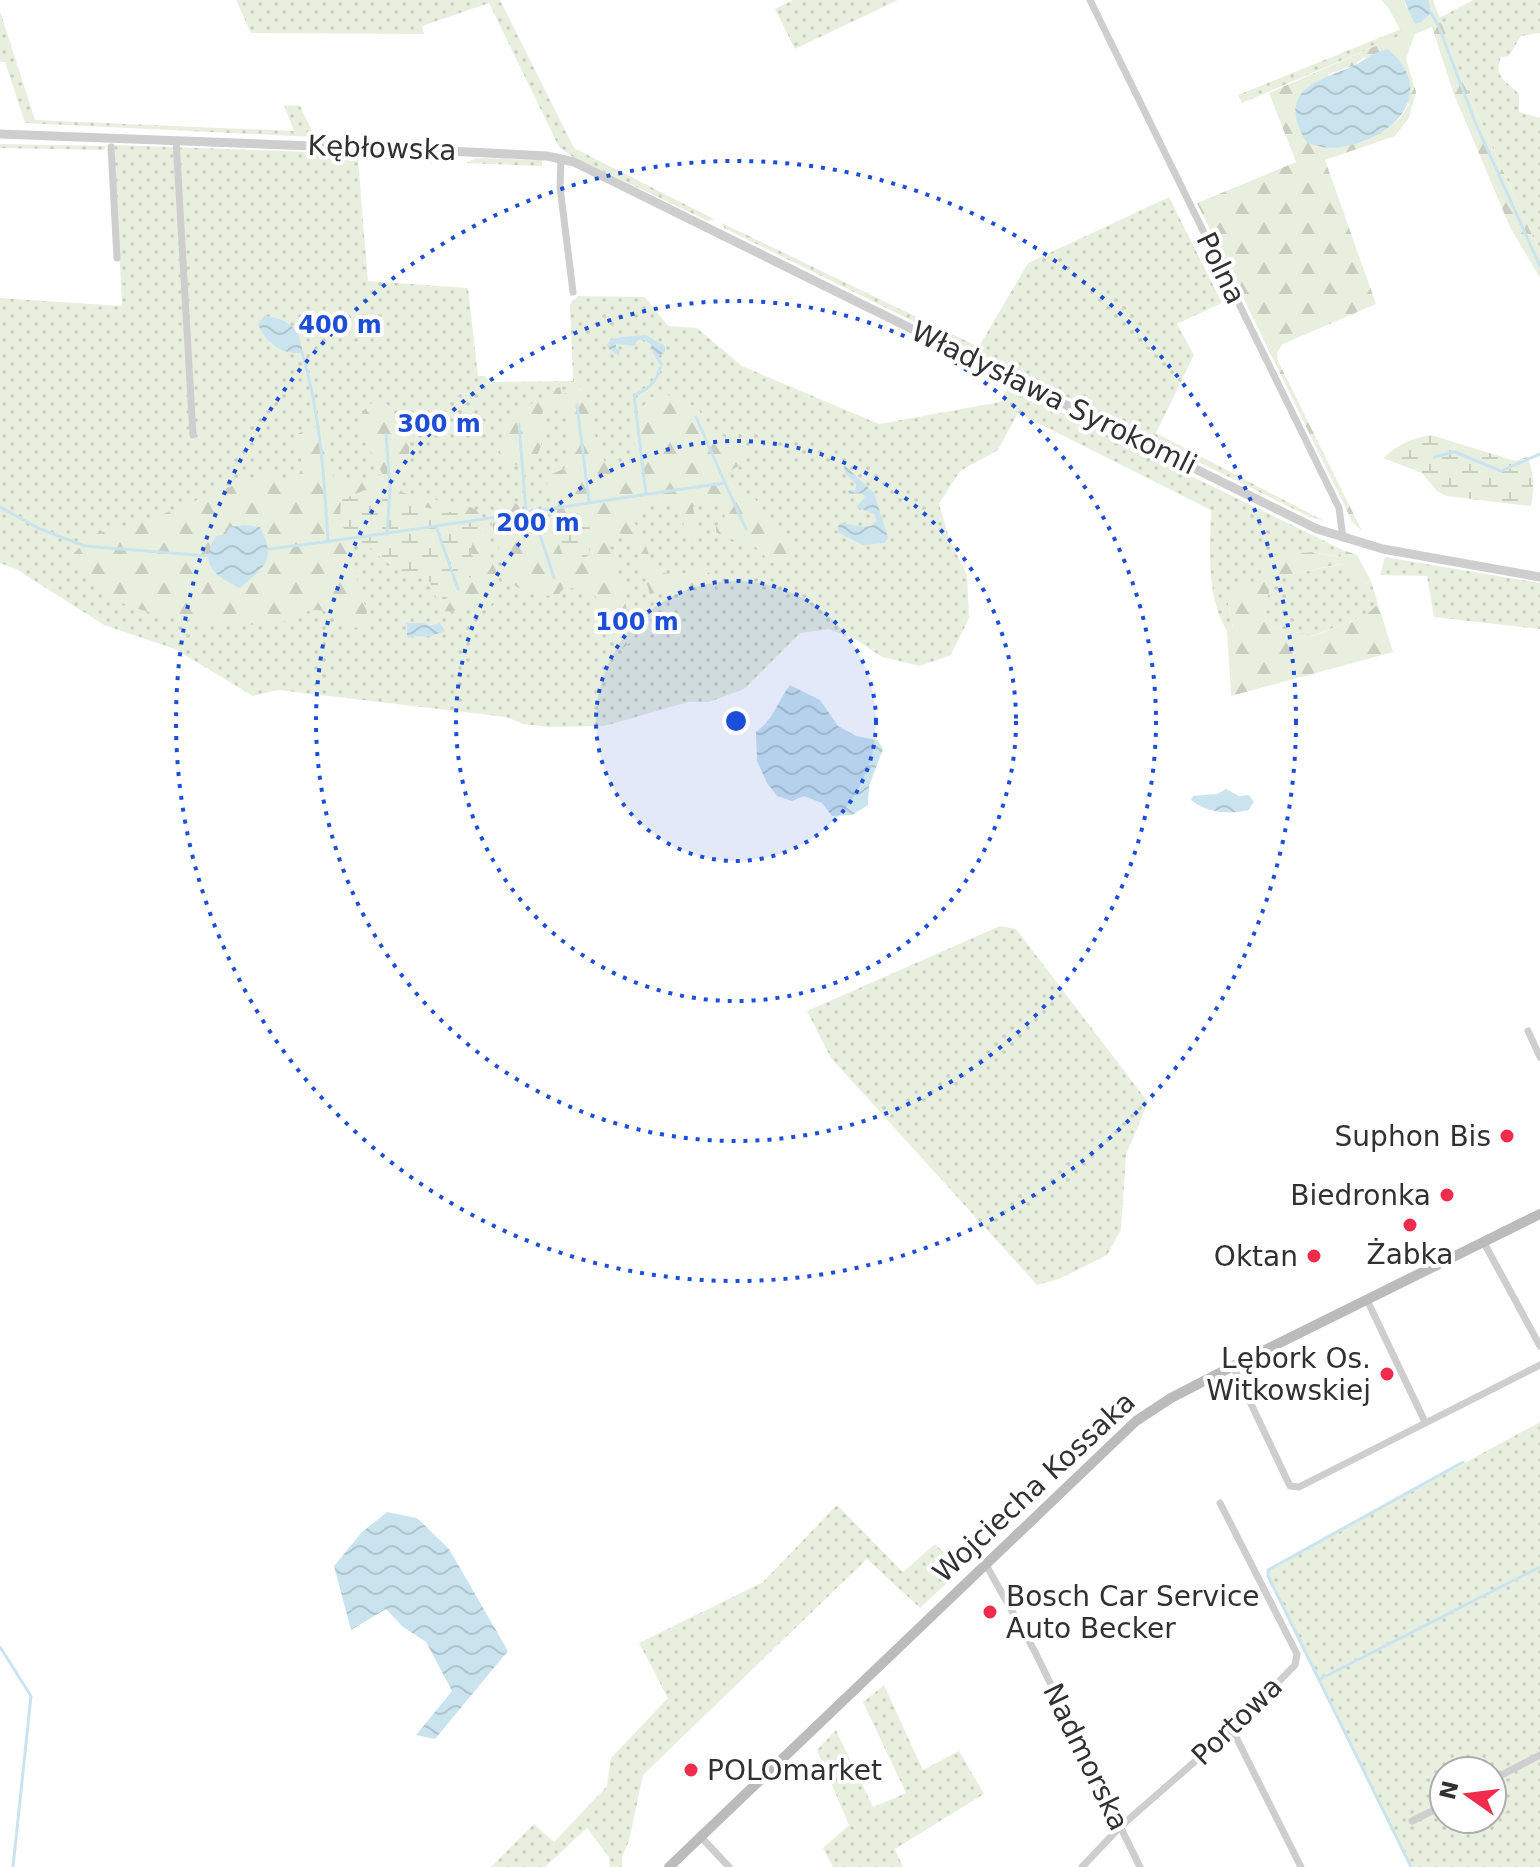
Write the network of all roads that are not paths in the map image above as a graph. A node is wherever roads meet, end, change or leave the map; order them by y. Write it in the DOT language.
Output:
graph roads {
  1 [pos="1090,0"];
  2 [pos="0,134"];
  3 [pos="176,140"];
  4 [pos="111,147"];
  5 [pos="561,159"];
  6 [pos="586,167"];
  7 [pos="117,258"];
  8 [pos="573,292"];
  9 [pos="193,435"];
  10 [pos="1343,538"];
  11 [pos="1540,577"];
  12 [pos="1528,1031"];
  13 [pos="1540,1057"];
  14 [pos="1540,1214"];
  15 [pos="1483,1241"];
  16 [pos="1367,1300"];
  17 [pos="1540,1346"];
  18 [pos="1540,1365"];
  19 [pos="1233,1366"];
  20 [pos="1425,1422"];
  21 [pos="1220,1503"];
  22 [pos="985,1563"];
  23 [pos="1232,1729"];
  24 [pos="1540,1755"];
  25 [pos="1508,1772"];
  26 [pos="1428,1813"];
  27 [pos="1412,1821"];
  28 [pos="1120,1827"];
  29 [pos="700,1836"];
  30 [pos="669,1867"];
  31 [pos="729,1867"];
  32 [pos="1082,1867"];
  33 [pos="1140,1867"];
  34 [pos="1301,1867"];
  1 -- 10 [label="street, Polna"];
  2 -- 3 [label="street, Kębłowska"];
  3 -- 5 [label="street, Kębłowska"];
  3 -- 9 [label="street"];
  4 -- 7 [label="street"];
  5 -- 6 [label="street, Kębłowska"];
  5 -- 8 [label="street"];
  6 -- 10 [label="street, Władysława Syrokomli"];
  10 -- 11 [label="street, Władysława Syrokomli"];
  12 -- 13 [label="street"];
  14 -- 15 [label="main road, Wojciecha Kossaka"];
  15 -- 16 [label="main road, Wojciecha Kossaka"];
  15 -- 17 [label="street"];
  16 -- 19 [label="main road, Wojciecha Kossaka"];
  16 -- 20 [label="street"];
  18 -- 20 [label="street"];
  19 -- 20 [label="street"];
  19 -- 22 [label="main road, Wojciecha Kossaka"];
  21 -- 23 [label="street, Portowa"];
  22 -- 28 [label="street, Nadmorska"];
  22 -- 29 [label="main road, Wojciecha Kossaka"];
  23 -- 28 [label="street, Portowa"];
  23 -- 34 [label="street"];
  24 -- 25 [label="street"];
  26 -- 27 [label="street"];
  28 -- 32 [label="street, Portowa"];
  28 -- 33 [label="street, Nadmorska"];
  29 -- 30 [label="main road, Wojciecha Kossaka"];
  29 -- 31 [label="street"];
}
